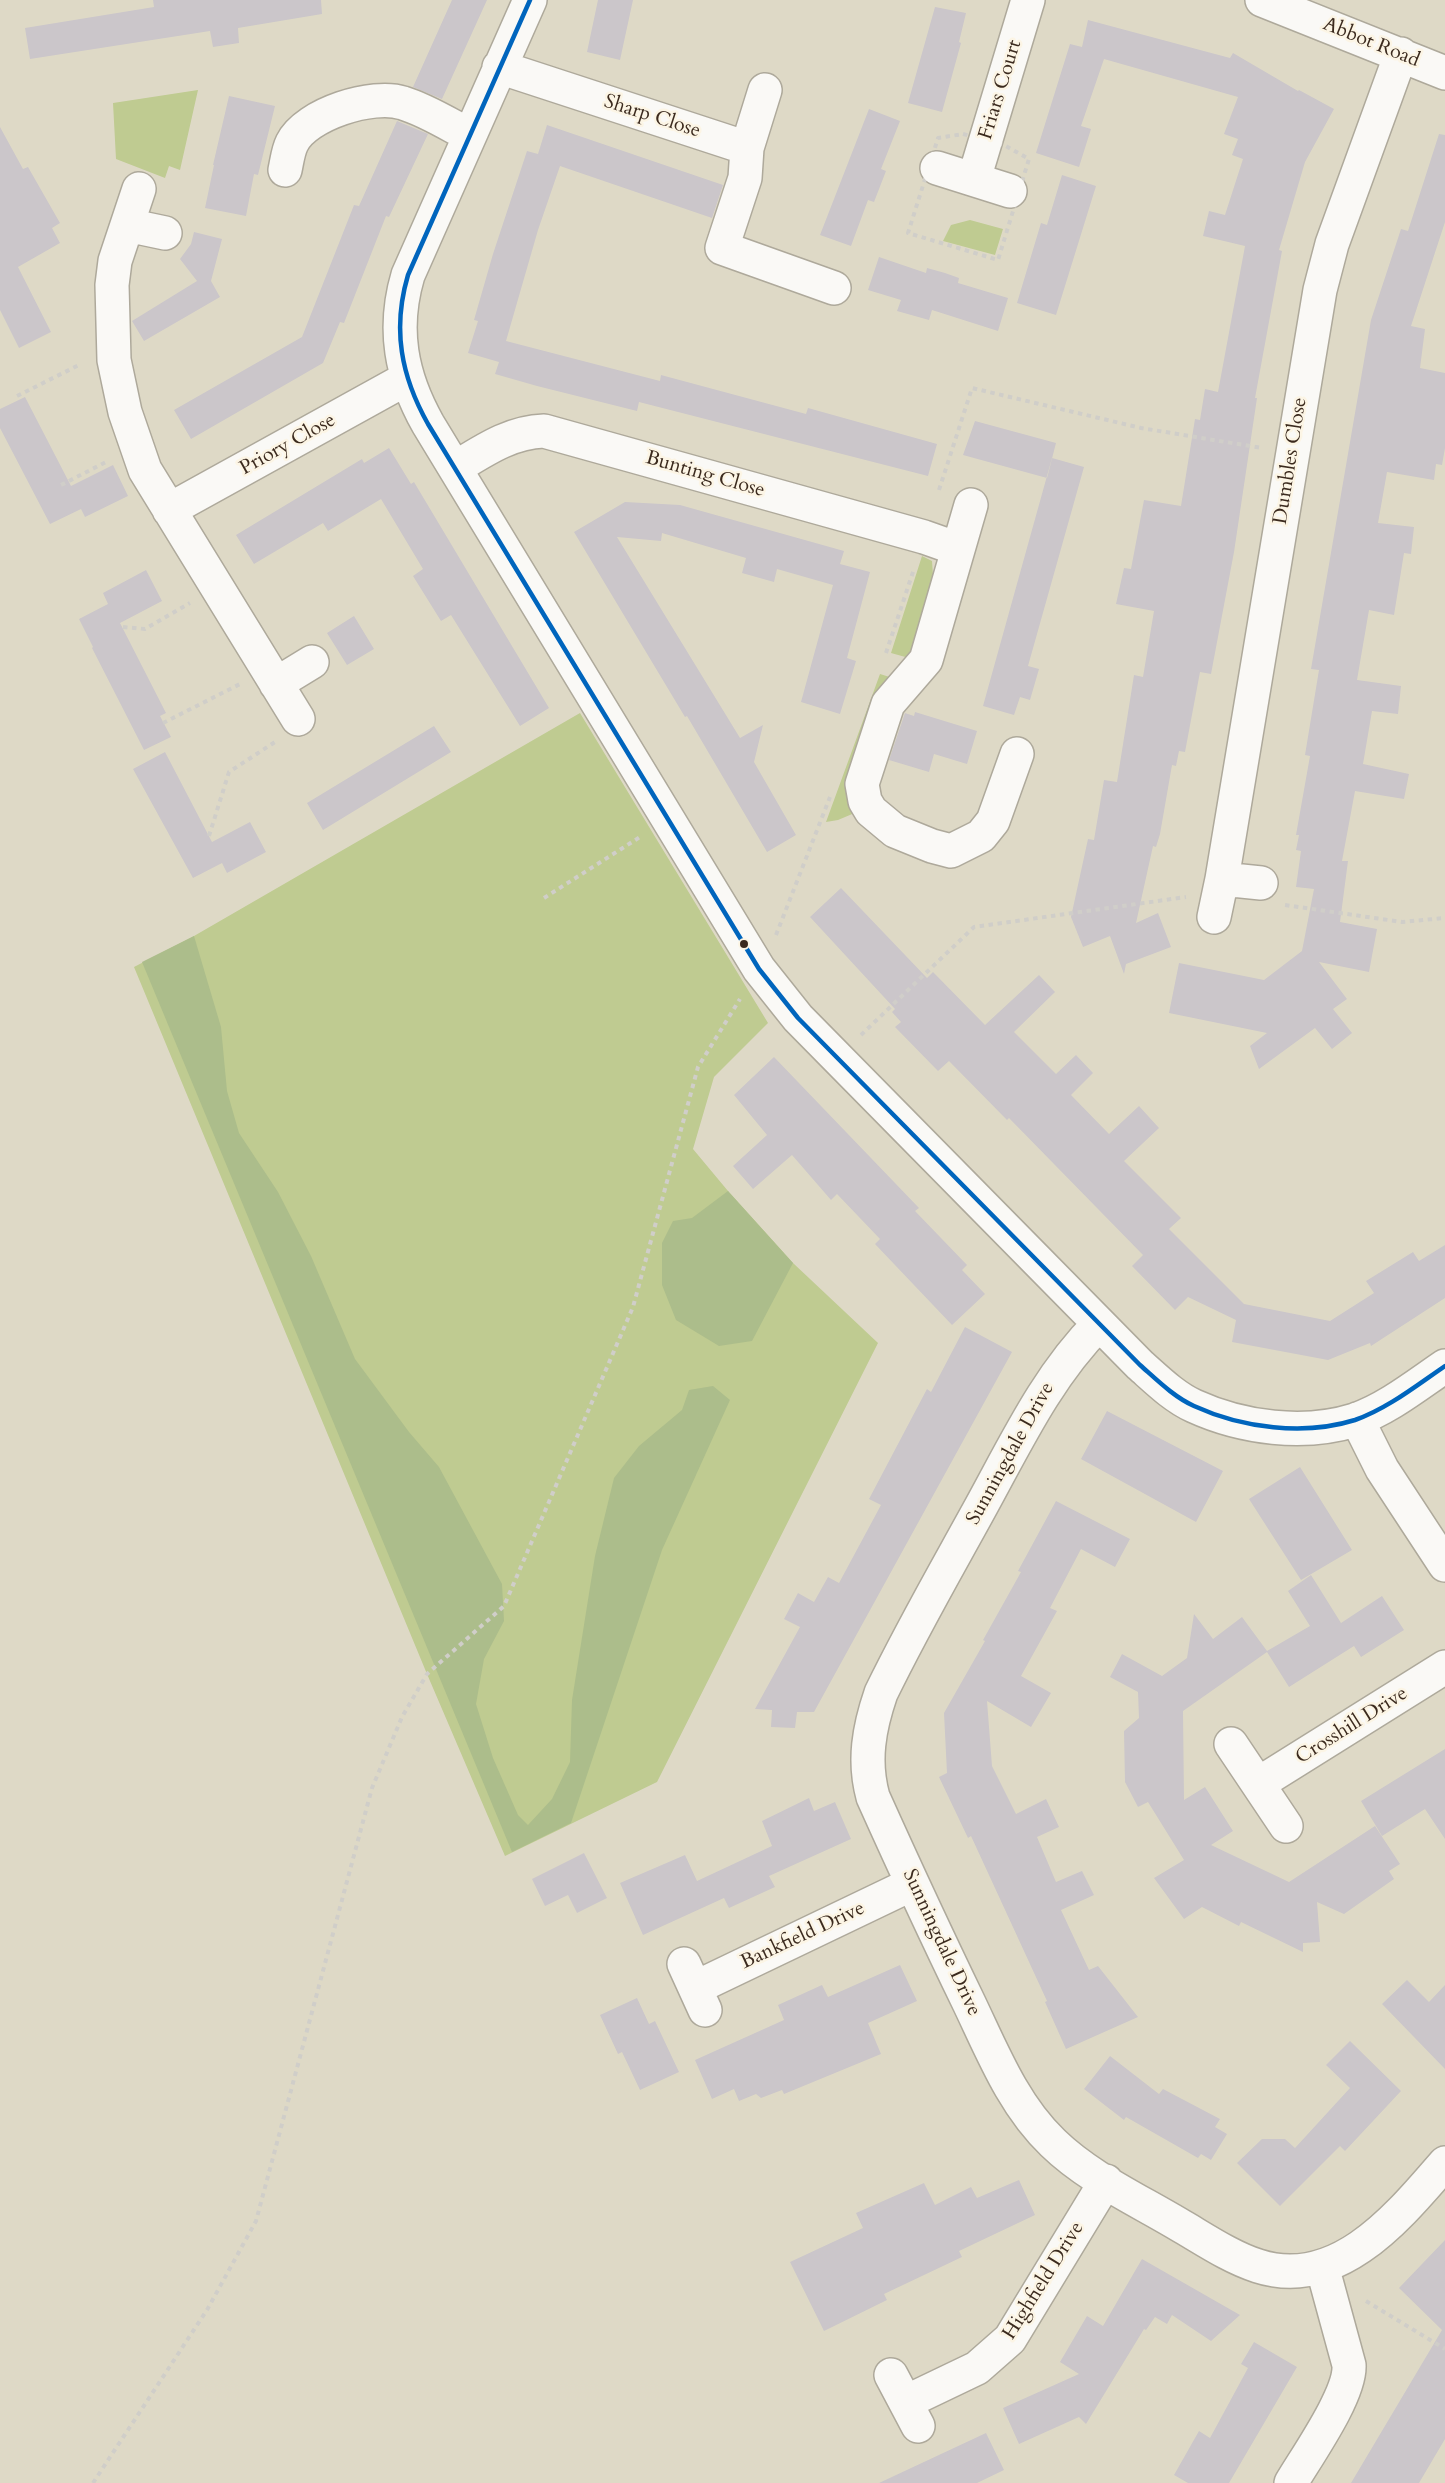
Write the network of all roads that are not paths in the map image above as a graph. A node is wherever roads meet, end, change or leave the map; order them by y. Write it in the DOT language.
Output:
graph roads {
  1 [pos="530,0"];
  2 [pos="1028,0"];
  3 [pos="1262,0"];
  4 [pos="1401,54"];
  5 [pos="499,67"];
  6 [pos="1445,73"];
  7 [pos="765,90"];
  8 [pos="469,135"];
  9 [pos="747,148"];
  10 [pos="937,168"];
  11 [pos="285,170"];
  12 [pos="974,179"];
  13 [pos="139,189"];
  14 [pos="1010,191"];
  15 [pos="127,225"];
  16 [pos="165,233"];
  17 [pos="834,288"];
  18 [pos="406,379"];
  19 [pos="455,468"];
  20 [pos="971,505"];
  21 [pos="169,510"];
  22 [pos="958,549"];
  23 [pos="312,662"];
  24 [pos="272,677"];
  25 [pos="298,720"];
  26 [pos="1017,754"];
  27 [pos="1261,883"];
  28 [pos="1099,1324"];
  29 [pos="1445,1366"];
  30 [pos="1357,1419"];
  31 [pos="1445,1565"];
  32 [pos="1445,1667"];
  33 [pos="1232,1744"];
  34 [pos="1258,1784"];
  35 [pos="1286,1826"];
  36 [pos="912,1884"];
  37 [pos="694,1987"];
  38 [pos="1445,2163"];
  39 [pos="1106,2181"];
  40 [pos="1322,2266"];
  41 [pos="905,2401"];
  42 [pos="1291,2483"];
  1 -- 5 [label="street"];
  2 -- 12 [label="street, Friars Court"];
  3 -- 4 [label="street, Abbot Road"];
  4 -- 6 [label="street, Abbot Road"];
  4 -- 27 [label="street, Dumbles Close"];
  5 -- 8 [label="street"];
  5 -- 9 [label="street, Sharp Close"];
  7 -- 9 [label="street"];
  8 -- 11 [label="street"];
  8 -- 18 [label="street"];
  9 -- 17 [label="street"];
  10 -- 12 [label="street"];
  12 -- 14 [label="street"];
  13 -- 15 [label="street"];
  15 -- 16 [label="street"];
  15 -- 21 [label="street"];
  18 -- 19 [label="street"];
  18 -- 21 [label="street, Priory Close"];
  19 -- 22 [label="street, Bunting Close"];
  19 -- 28 [label="street"];
  20 -- 22 [label="street"];
  21 -- 24 [label="street"];
  22 -- 26 [label="street"];
  23 -- 24 [label="street"];
  24 -- 25 [label="street"];
  28 -- 30 [label="street"];
  28 -- 36 [label="street, Sunningdale Drive"];
  29 -- 30 [label="street"];
  30 -- 31 [label="street"];
  32 -- 34 [label="street, Crosshill Drive"];
  33 -- 34 [label="street"];
  34 -- 35 [label="street"];
  36 -- 37 [label="street, Bankfield Drive"];
  36 -- 39 [label="street, Sunningdale Drive"];
  38 -- 40 [label="street, Sunningdale Drive"];
  39 -- 40 [label="street, Sunningdale Drive"];
  39 -- 41 [label="street, Highfield Drive"];
  40 -- 42 [label="street"];
}
